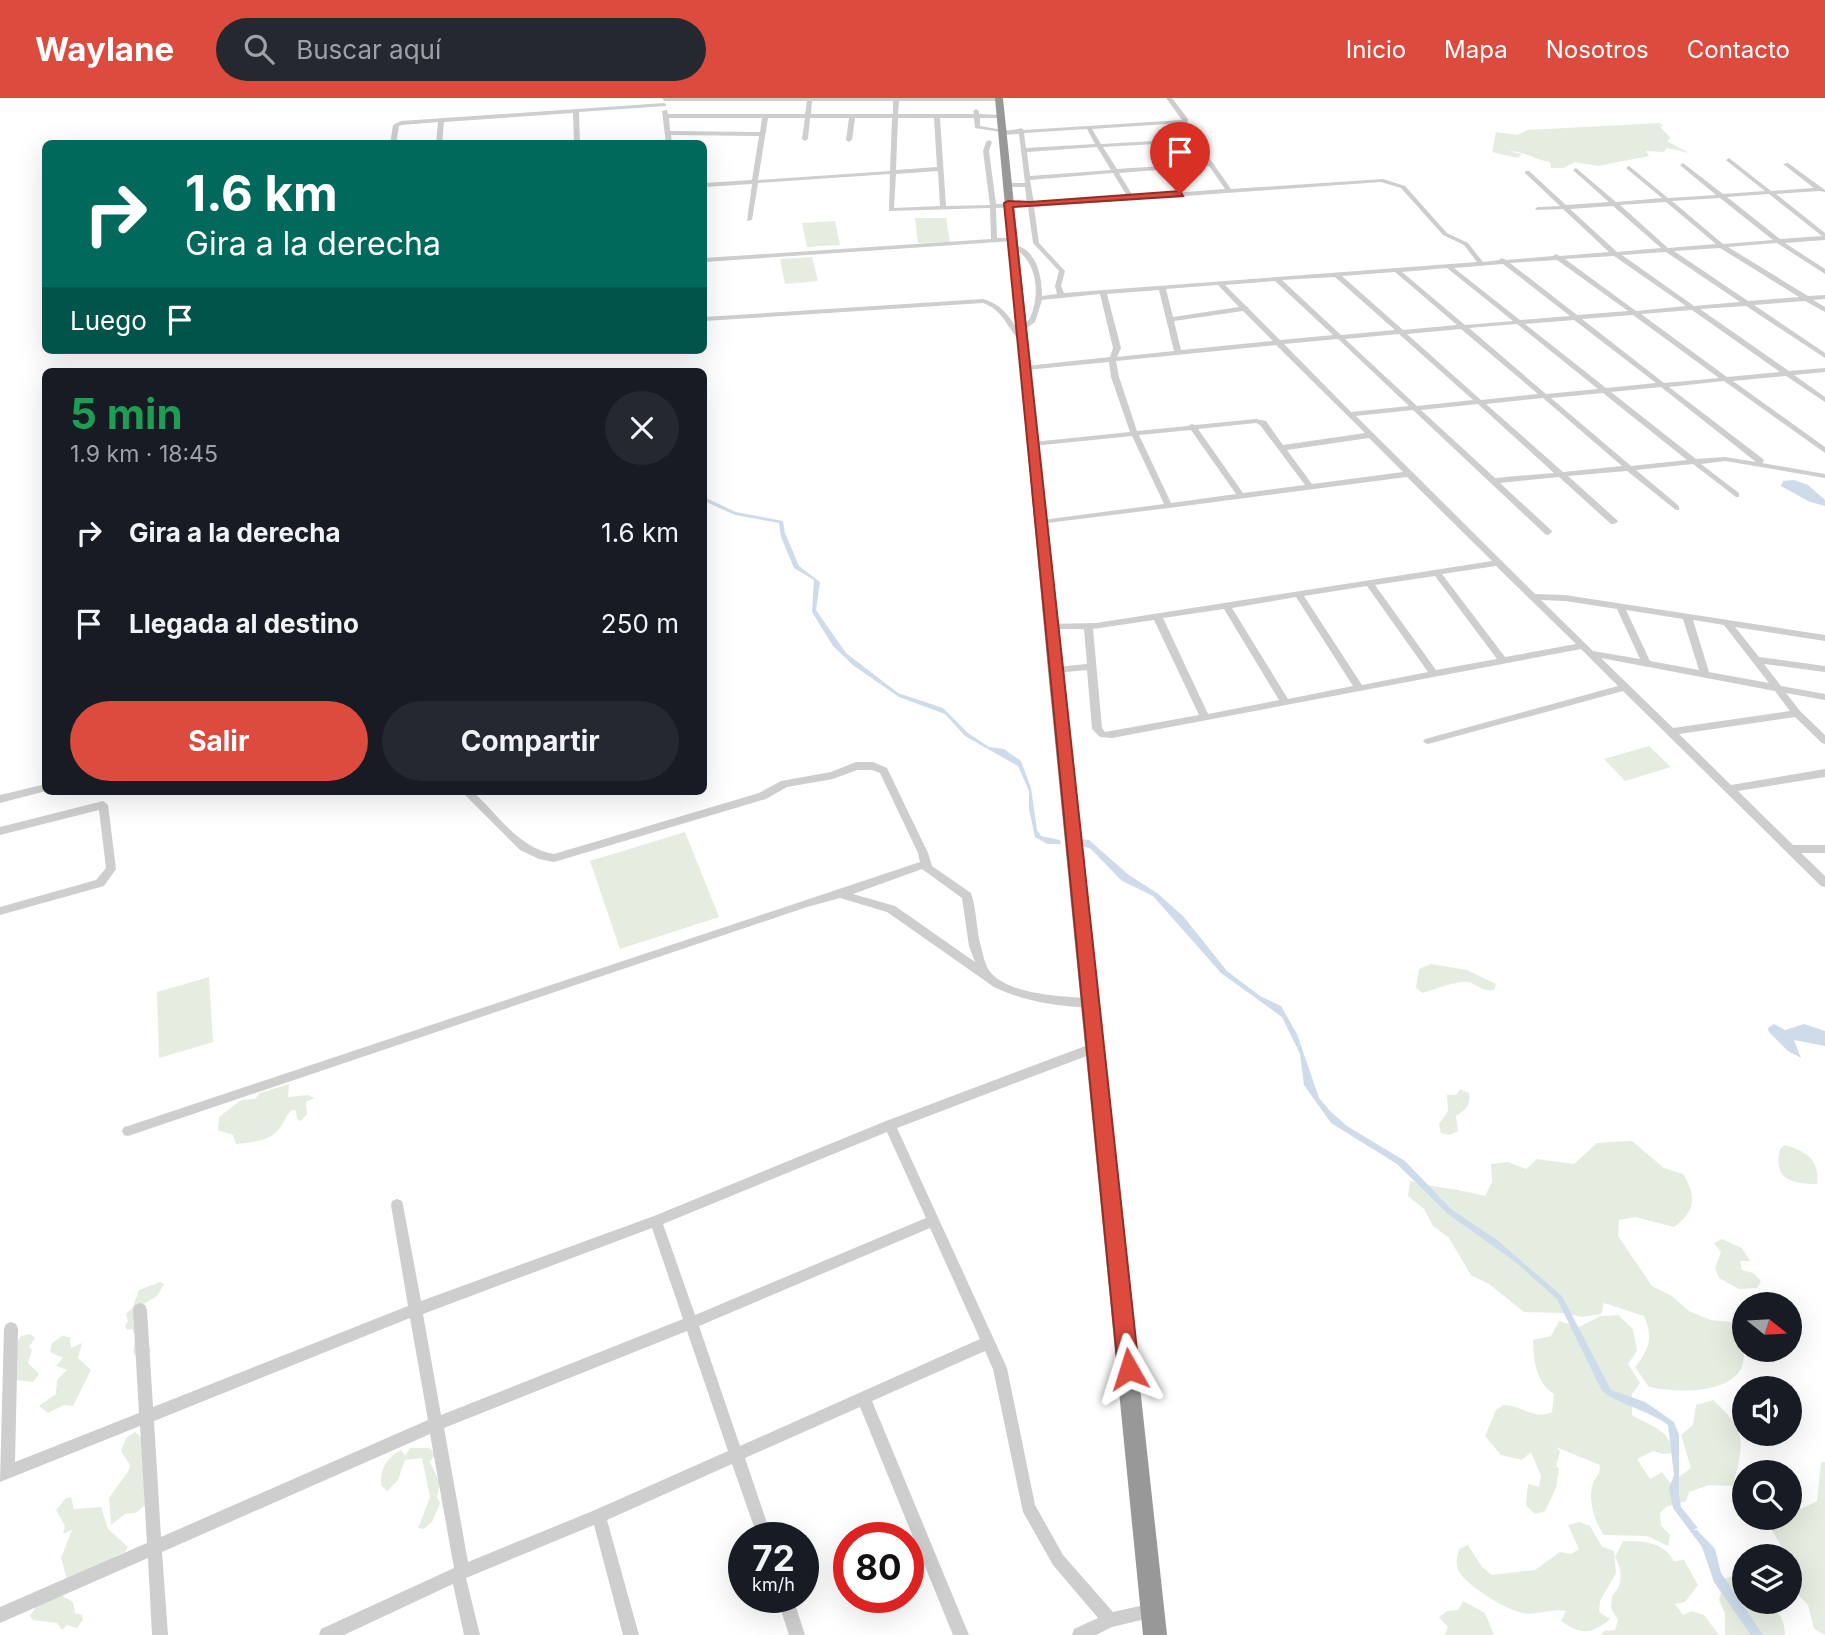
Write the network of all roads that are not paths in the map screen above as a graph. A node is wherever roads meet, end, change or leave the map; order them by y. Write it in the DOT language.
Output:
graph roads {
  1 [pos="1168,98"];
  2 [pos="709,99"];
  3 [pos="810,99"];
  4 [pos="896,99"];
  5 [pos="976,99"];
  6 [pos="999,99"];
  7 [pos="664,101"];
  8 [pos="576,111"];
  9 [pos="666,116"];
  10 [pos="702,116"];
  11 [pos="765,116"];
  12 [pos="808,116"];
  13 [pos="852,116"];
  14 [pos="895,116"];
  15 [pos="937,116"];
  16 [pos="977,116"];
  17 [pos="1001,116"];
  18 [pos="441,120"];
  19 [pos="1185,121"];
  20 [pos="1088,127"];
  21 [pos="981,130"];
  22 [pos="1021,130"];
  23 [pos="1002,132"];
  24 [pos="668,133"];
  25 [pos="697,134"];
  26 [pos="762,134"];
  27 [pos="805,139"];
  28 [pos="394,140"];
  29 [pos="439,140"];
  30 [pos="577,140"];
  31 [pos="669,140"];
  32 [pos="849,140"];
  33 [pos="1194,140"];
  34 [pos="989,142"];
  35 [pos="1101,146"];
  36 [pos="1004,148"];
  37 [pos="1023,150"];
  38 [pos="1729,160"];
  39 [pos="1210,164"];
  40 [pos="1786,164"];
  41 [pos="1683,165"];
  42 [pos="1629,168"];
  43 [pos="938,169"];
  44 [pos="1576,170"];
  45 [pos="1113,171"];
  46 [pos="892,172"];
  47 [pos="1527,172"];
  48 [pos="755,181"];
  49 [pos="1028,181"];
  50 [pos="707,185"];
  51 [pos="1007,185"];
  52 [pos="1229,191"];
  53 [pos="1823,191"];
  54 [pos="1771,192"];
  55 [pos="1718,196"];
  56 [pos="1131,198"];
  57 [pos="1667,200"];
  58 [pos="1008,203"];
  59 [pos="993,204"];
  60 [pos="1615,204"];
  61 [pos="1030,205"];
  62 [pos="943,207"];
  63 [pos="1564,207"];
  64 [pos="1538,209"];
  65 [pos="749,220"];
  66 [pos="1825,237"];
  67 [pos="994,239"];
  68 [pos="1777,241"];
  69 [pos="1017,245"];
  70 [pos="1722,245"];
  71 [pos="1667,249"];
  72 [pos="1613,252"];
  73 [pos="1556,256"];
  74 [pos="707,260"];
  75 [pos="1502,260"];
  76 [pos="1053,261"];
  77 [pos="1480,262"];
  78 [pos="1447,265"];
  79 [pos="1395,269"];
  80 [pos="1825,272"];
  81 [pos="1336,274"];
  82 [pos="1277,279"];
  83 [pos="1219,283"];
  84 [pos="1058,286"];
  85 [pos="1161,287"];
  86 [pos="1103,291"];
  87 [pos="1061,295"];
  88 [pos="1039,296"];
  89 [pos="1825,297"];
  90 [pos="1806,298"];
  91 [pos="1747,303"];
  92 [pos="1246,308"];
  93 [pos="1694,308"];
  94 [pos="1825,310"];
  95 [pos="1637,312"];
  96 [pos="1574,317"];
  97 [pos="707,319"];
  98 [pos="1171,319"];
  99 [pos="1519,322"];
  100 [pos="1459,326"];
  101 [pos="1399,332"];
  102 [pos="1022,336"];
  103 [pos="1336,337"];
  104 [pos="1282,344"];
  105 [pos="1178,352"];
  106 [pos="1825,356"];
  107 [pos="1112,360"];
  108 [pos="1026,368"];
  109 [pos="1825,370"];
  110 [pos="1789,373"];
  111 [pos="1725,379"];
  112 [pos="1661,385"];
  113 [pos="1605,390"];
  114 [pos="1542,395"];
  115 [pos="1825,400"];
  116 [pos="1476,401"];
  117 [pos="1414,408"];
  118 [pos="1350,414"];
  119 [pos="1192,426"];
  120 [pos="1134,432"];
  121 [pos="1370,435"];
  122 [pos="1033,444"];
  123 [pos="1282,448"];
  124 [pos="1825,451"];
  125 [pos="1694,461"];
  126 [pos="1762,463"];
  127 [pos="1631,468"];
  128 [pos="1409,474"];
  129 [pos="1561,475"];
  130 [pos="1825,476"];
  131 [pos="1494,481"];
  132 [pos="1310,488"];
  133 [pos="1736,495"];
  134 [pos="1241,496"];
  135 [pos="1169,506"];
  136 [pos="1676,508"];
  137 [pos="1042,522"];
  138 [pos="1614,522"];
  139 [pos="1548,532"];
  140 [pos="1498,563"];
  141 [pos="1437,573"];
  142 [pos="1369,583"];
  143 [pos="1298,594"];
  144 [pos="1532,597"];
  145 [pos="1226,605"];
  146 [pos="1621,607"];
  147 [pos="1157,616"];
  148 [pos="1687,617"];
  149 [pos="1727,623"];
  150 [pos="1051,626"];
  151 [pos="1088,626"];
  152 [pos="1825,638"];
  153 [pos="1586,649"];
  154 [pos="1755,660"];
  155 [pos="1503,661"];
  156 [pos="1646,663"];
  157 [pos="1091,667"];
  158 [pos="1825,669"];
  159 [pos="1055,670"];
  160 [pos="1434,674"];
  161 [pos="1704,674"];
  162 [pos="1624,687"];
  163 [pos="1359,688"];
  164 [pos="1777,688"];
  165 [pos="1825,697"];
  166 [pos="1285,702"];
  167 [pos="1797,713"];
  168 [pos="1205,717"];
  169 [pos="1672,733"];
  170 [pos="1428,741"];
  171 [pos="1825,741"];
  172 [pos="1825,773"];
  173 [pos="42,788"];
  174 [pos="1730,789"];
  175 [pos="470,795"];
  176 [pos="0,799"];
  177 [pos="0,831"];
  178 [pos="1791,849"];
  179 [pos="1825,849"];
  180 [pos="926,864"];
  181 [pos="1825,883"];
  182 [pos="840,894"];
  183 [pos="0,911"];
  184 [pos="984,972"];
  185 [pos="1091,1003"];
  186 [pos="1096,1046"];
  187 [pos="890,1125"];
  188 [pos="128,1131"];
  189 [pos="397,1205"];
  190 [pos="656,1221"];
  191 [pos="933,1221"];
  192 [pos="140,1310"];
  193 [pos="415,1310"];
  194 [pos="691,1323"];
  195 [pos="11,1329"];
  196 [pos="989,1342"];
  197 [pos="863,1397"];
  198 [pos="146,1418"];
  199 [pos="434,1425"];
  200 [pos="736,1453"];
  201 [pos="4,1474"];
  202 [pos="599,1516"];
  203 [pos="760,1522"];
  204 [pos="153,1550"];
  205 [pos="460,1573"];
  206 [pos="1154,1611"];
  207 [pos="790,1613"];
  208 [pos="0,1615"];
  209 [pos="1110,1620"];
  210 [pos="160,1635"];
  211 [pos="327,1635"];
  212 [pos="472,1635"];
  213 [pos="631,1635"];
  214 [pos="797,1635"];
  215 [pos="961,1635"];
  216 [pos="1080,1635"];
  217 [pos="1155,1635"];
  1 -- 19 [label="street"];
  2 -- 3 [label="street"];
  2 -- 7 [label="street"];
  2 -- 10 [label="street"];
  3 -- 4 [label="street"];
  3 -- 12 [label="street"];
  4 -- 5 [label="street"];
  4 -- 14 [label="street"];
  5 -- 6 [label="street"];
  5 -- 16 [label="street"];
  6 -- 17 [label="highway"];
  7 -- 8 [label="street"];
  7 -- 9 [label="street"];
  8 -- 18 [label="street"];
  8 -- 30 [label="street"];
  9 -- 10 [label="street"];
  9 -- 24 [label="street"];
  10 -- 11 [label="street"];
  10 -- 25 [label="street"];
  11 -- 12 [label="street"];
  11 -- 26 [label="street"];
  12 -- 13 [label="street"];
  12 -- 27 [label="street"];
  13 -- 14 [label="street"];
  13 -- 32 [label="street"];
  14 -- 15 [label="street"];
  14 -- 46 [label="street"];
  15 -- 16 [label="street"];
  15 -- 43 [label="street"];
  16 -- 17 [label="street"];
  16 -- 21 [label="street"];
  17 -- 23 [label="highway"];
  18 -- 28 [label="street"];
  18 -- 29 [label="street"];
  19 -- 20 [label="street"];
  19 -- 33 [label="street"];
  20 -- 22 [label="street"];
  20 -- 35 [label="street"];
  21 -- 23 [label="street"];
  21 -- 34 [label="street"];
  22 -- 23 [label="street"];
  22 -- 37 [label="street"];
  23 -- 36 [label="highway"];
  24 -- 25 [label="street"];
  24 -- 31 [label="street"];
  25 -- 26 [label="street"];
  26 -- 48 [label="street"];
  33 -- 35 [label="street"];
  33 -- 39 [label="street"];
  34 -- 36 [label="street"];
  34 -- 59 [label="street"];
  35 -- 37 [label="street"];
  35 -- 45 [label="street"];
  36 -- 51 [label="highway"];
  37 -- 49 [label="street"];
  38 -- 54 [label="street"];
  39 -- 45 [label="street"];
  39 -- 52 [label="street"];
  40 -- 53 [label="street"];
  41 -- 55 [label="street"];
  42 -- 57 [label="street"];
  43 -- 46 [label="street"];
  43 -- 62 [label="street"];
  44 -- 60 [label="street"];
  45 -- 49 [label="street"];
  45 -- 56 [label="street"];
  46 -- 48 [label="street"];
  46 -- 62 [label="street"];
  47 -- 63 [label="street"];
  48 -- 50 [label="street"];
  48 -- 65 [label="street"];
  49 -- 51 [label="street"];
  49 -- 61 [label="street"];
  51 -- 58 [label="highway"];
  52 -- 56 [label="street"];
  52 -- 77 [label="street"];
  53 -- 54 [label="street"];
  54 -- 55 [label="street"];
  54 -- 66 [label="street"];
  55 -- 57 [label="street"];
  55 -- 68 [label="street"];
  56 -- 61 [label="street"];
  57 -- 60 [label="street"];
  57 -- 70 [label="street"];
  58 -- 59 [label="street"];
  58 -- 61 [label="street"];
  58 -- 69 [label="highway"];
  59 -- 62 [label="street"];
  59 -- 67 [label="street"];
  60 -- 63 [label="street"];
  60 -- 71 [label="street"];
  61 -- 76 [label="street"];
  63 -- 64 [label="street"];
  63 -- 72 [label="street"];
  66 -- 68 [label="street"];
  67 -- 69 [label="street"];
  67 -- 74 [label="street"];
  68 -- 70 [label="street"];
  68 -- 80 [label="street"];
  69 -- 76 [label="street"];
  69 -- 88 [label="street"];
  69 -- 102 [label="highway"];
  70 -- 71 [label="street"];
  70 -- 90 [label="street"];
  71 -- 72 [label="street"];
  71 -- 91 [label="street"];
  72 -- 73 [label="street"];
  72 -- 93 [label="street"];
  73 -- 75 [label="street"];
  73 -- 95 [label="street"];
  75 -- 77 [label="street"];
  75 -- 96 [label="street"];
  76 -- 84 [label="street"];
  77 -- 78 [label="street"];
  78 -- 79 [label="street"];
  78 -- 99 [label="street"];
  79 -- 81 [label="street"];
  79 -- 100 [label="street"];
  81 -- 82 [label="street"];
  81 -- 101 [label="street"];
  82 -- 83 [label="street"];
  82 -- 103 [label="street"];
  83 -- 85 [label="street"];
  83 -- 92 [label="street"];
  84 -- 87 [label="street"];
  84 -- 88 [label="street"];
  85 -- 86 [label="street"];
  85 -- 98 [label="street"];
  86 -- 87 [label="street"];
  86 -- 107 [label="street"];
  87 -- 88 [label="street"];
  88 -- 102 [label="street"];
  89 -- 90 [label="street"];
  90 -- 91 [label="street"];
  90 -- 94 [label="street"];
  91 -- 93 [label="street"];
  91 -- 106 [label="street"];
  92 -- 98 [label="street"];
  92 -- 104 [label="street"];
  93 -- 95 [label="street"];
  93 -- 110 [label="street"];
  95 -- 96 [label="street"];
  95 -- 111 [label="street"];
  96 -- 99 [label="street"];
  96 -- 112 [label="street"];
  97 -- 102 [label="street"];
  98 -- 105 [label="street"];
  99 -- 100 [label="street"];
  99 -- 113 [label="street"];
  100 -- 101 [label="street"];
  100 -- 114 [label="street"];
  101 -- 103 [label="street"];
  101 -- 116 [label="street"];
  102 -- 108 [label="highway"];
  103 -- 104 [label="street"];
  103 -- 117 [label="street"];
  104 -- 105 [label="street"];
  104 -- 118 [label="street"];
  105 -- 107 [label="street"];
  107 -- 108 [label="street"];
  107 -- 120 [label="street"];
  108 -- 122 [label="highway"];
  109 -- 110 [label="street"];
  110 -- 111 [label="street"];
  110 -- 115 [label="street"];
  111 -- 112 [label="street"];
  111 -- 124 [label="street"];
  112 -- 113 [label="street"];
  112 -- 126 [label="street"];
  113 -- 114 [label="street"];
  113 -- 125 [label="street"];
  114 -- 116 [label="street"];
  114 -- 127 [label="street"];
  116 -- 117 [label="street"];
  116 -- 129 [label="street"];
  117 -- 118 [label="street"];
  117 -- 131 [label="street"];
  118 -- 121 [label="street"];
  119 -- 120 [label="street"];
  119 -- 123 [label="street"];
  119 -- 134 [label="street"];
  120 -- 122 [label="street"];
  120 -- 135 [label="street"];
  121 -- 123 [label="street"];
  121 -- 128 [label="street"];
  122 -- 137 [label="highway"];
  123 -- 132 [label="street"];
  125 -- 126 [label="street"];
  125 -- 127 [label="street"];
  125 -- 133 [label="street"];
  126 -- 130 [label="street"];
  127 -- 129 [label="street"];
  127 -- 136 [label="street"];
  128 -- 132 [label="street"];
  128 -- 140 [label="street"];
  129 -- 131 [label="street"];
  129 -- 138 [label="street"];
  131 -- 139 [label="street"];
  132 -- 134 [label="street"];
  134 -- 135 [label="street"];
  135 -- 137 [label="street"];
  137 -- 150 [label="highway"];
  140 -- 141 [label="street"];
  140 -- 144 [label="street"];
  141 -- 142 [label="street"];
  141 -- 155 [label="street"];
  142 -- 143 [label="street"];
  142 -- 160 [label="street"];
  143 -- 145 [label="street"];
  143 -- 163 [label="street"];
  144 -- 146 [label="street"];
  144 -- 153 [label="street"];
  145 -- 147 [label="street"];
  145 -- 166 [label="street"];
  146 -- 148 [label="street"];
  146 -- 156 [label="street"];
  147 -- 151 [label="street"];
  147 -- 168 [label="street"];
  148 -- 149 [label="street"];
  148 -- 161 [label="street"];
  149 -- 152 [label="street"];
  149 -- 154 [label="street"];
  150 -- 151 [label="street"];
  150 -- 159 [label="highway"];
  151 -- 157 [label="street"];
  153 -- 155 [label="street"];
  153 -- 156 [label="street"];
  153 -- 162 [label="street"];
  154 -- 158 [label="street"];
  154 -- 164 [label="street"];
  155 -- 160 [label="street"];
  156 -- 161 [label="street"];
  157 -- 159 [label="street"];
  157 -- 168 [label="street"];
  159 -- 185 [label="highway"];
  160 -- 163 [label="street"];
  161 -- 164 [label="street"];
  162 -- 169 [label="street"];
  162 -- 170 [label="street"];
  163 -- 166 [label="street"];
  164 -- 165 [label="street"];
  164 -- 167 [label="street"];
  166 -- 168 [label="street"];
  167 -- 169 [label="street"];
  167 -- 171 [label="street"];
  169 -- 174 [label="street"];
  172 -- 174 [label="street"];
  173 -- 176 [label="street"];
  174 -- 178 [label="street"];
  175 -- 180 [label="street"];
  177 -- 183 [label="street"];
  178 -- 179 [label="street"];
  178 -- 181 [label="street"];
  180 -- 182 [label="street"];
  180 -- 184 [label="street"];
  182 -- 184 [label="street"];
  182 -- 188 [label="street"];
  184 -- 185 [label="street"];
  185 -- 186 [label="highway"];
  186 -- 187 [label="street"];
  186 -- 206 [label="highway"];
  187 -- 190 [label="street"];
  187 -- 191 [label="street"];
  189 -- 193 [label="street"];
  190 -- 193 [label="street"];
  190 -- 194 [label="street"];
  191 -- 194 [label="street"];
  191 -- 196 [label="street"];
  192 -- 198 [label="street"];
  193 -- 198 [label="street"];
  193 -- 199 [label="street"];
  194 -- 199 [label="street"];
  194 -- 200 [label="street"];
  195 -- 201 [label="street"];
  196 -- 197 [label="street"];
  196 -- 209 [label="street"];
  197 -- 200 [label="street"];
  197 -- 215 [label="street"];
  198 -- 201 [label="street"];
  198 -- 204 [label="street"];
  199 -- 204 [label="street"];
  199 -- 205 [label="street"];
  200 -- 202 [label="street"];
  200 -- 203 [label="street"];
  202 -- 205 [label="street"];
  202 -- 213 [label="street"];
  204 -- 208 [label="street"];
  204 -- 210 [label="street"];
  205 -- 211 [label="street"];
  205 -- 212 [label="street"];
  206 -- 209 [label="street"];
  206 -- 217 [label="highway"];
  207 -- 214 [label="street"];
  209 -- 216 [label="street"];
}
